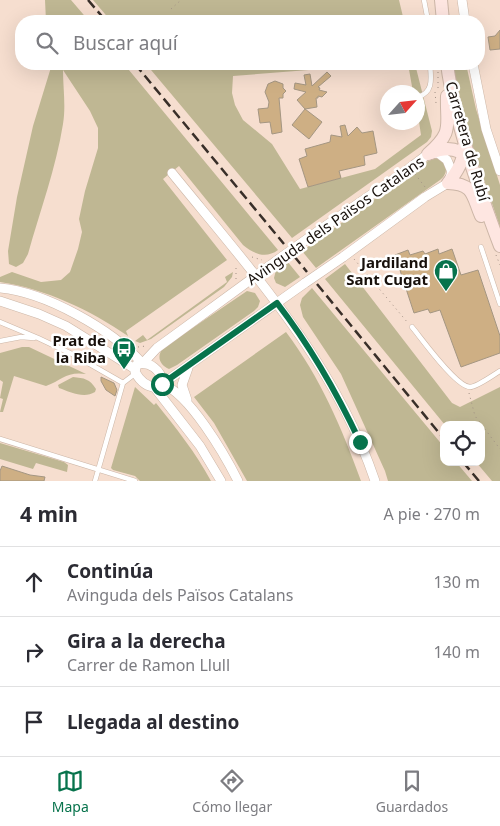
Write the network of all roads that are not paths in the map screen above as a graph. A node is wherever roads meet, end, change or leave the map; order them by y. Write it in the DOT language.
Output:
graph roads {
  1 [pos="424,0"];
  2 [pos="441,0"];
  3 [pos="462,0"];
  4 [pos="427,15"];
  5 [pos="442,15"];
  6 [pos="464,15"];
  7 [pos="430,70"];
  8 [pos="448,70"];
  9 [pos="474,70"];
  10 [pos="450,84"];
  11 [pos="425,94"];
  12 [pos="428,154"];
  13 [pos="468,157"];
  14 [pos="500,171"];
  15 [pos="172,173"];
  16 [pos="448,184"];
  17 [pos="500,245"];
  18 [pos="482,247"];
  19 [pos="255,276"];
  20 [pos="0,288"];
  21 [pos="0,301"];
  22 [pos="277,303"];
  23 [pos="500,304"];
  24 [pos="0,322"];
  25 [pos="412,327"];
  26 [pos="38,338"];
  27 [pos="0,341"];
  28 [pos="190,365"];
  29 [pos="139,367"];
  30 [pos="500,371"];
  31 [pos="123,383"];
  32 [pos="160,385"];
  33 [pos="195,413"];
  34 [pos="0,439"];
  35 [pos="99,469"];
  36 [pos="95,481"];
  37 [pos="135,481"];
  38 [pos="221,481"];
  39 [pos="238,481"];
  40 [pos="375,481"];
  1 -- 4 [label="lane"];
  2 -- 5 [label="main road"];
  3 -- 6 [label="street"];
  7 -- 11 [label="lane"];
  8 -- 10 [label="main road, Carretera de Rubí"];
  9 -- 14 [label="street, Carretera de Rubí"];
  10 -- 12 [label="main road"];
  10 -- 13 [label="main road, Carretera de Rubí"];
  12 -- 13 [label="main road"];
  12 -- 16 [label="street, Avinguda dels Països Catalans"];
  12 -- 19 [label="street, Avinguda dels Països Catalans, bridge"];
  13 -- 16 [label="main road"];
  13 -- 17 [label="main road, Carretera de Rubí"];
  15 -- 19 [label="street"];
  16 -- 17 [label="main road"];
  16 -- 22 [label="street, bridge"];
  18 -- 23 [label="lane"];
  19 -- 22 [label="street"];
  19 -- 29 [label="street, Avinguda dels Països Catalans"];
  20 -- 29 [label="street"];
  21 -- 29 [label="street"];
  22 -- 28 [label="street"];
  22 -- 40 [label="street"];
  24 -- 26 [label="lane"];
  25 -- 30 [label="lane"];
  26 -- 27 [label="lane"];
  26 -- 31 [label="lane"];
  28 -- 32 [label="street"];
  28 -- 33 [label="street"];
  29 -- 31 [label="lane"];
  29 -- 32 [label="street"];
  29 -- 32 [label="street"];
  31 -- 35 [label="lane"];
  32 -- 33 [label="street"];
  32 -- 38 [label="street"];
  33 -- 39 [label="street"];
  34 -- 35 [label="lane"];
  35 -- 36 [label="lane"];
  35 -- 37 [label="lane"];
}
